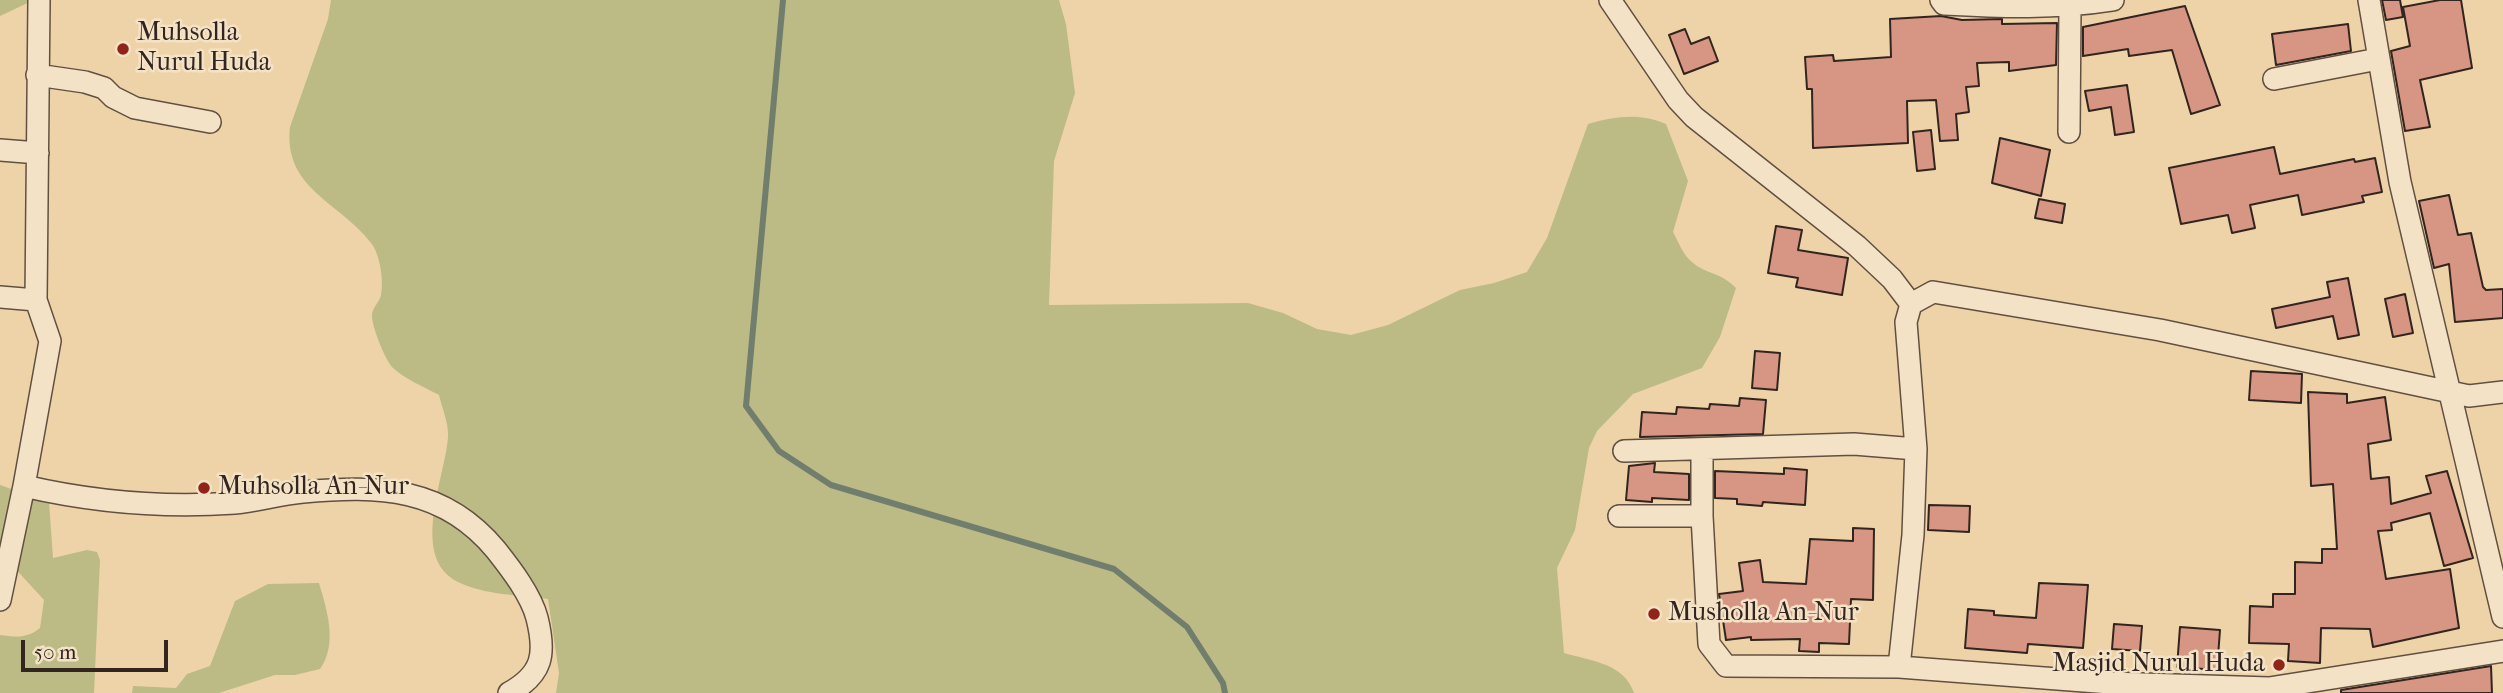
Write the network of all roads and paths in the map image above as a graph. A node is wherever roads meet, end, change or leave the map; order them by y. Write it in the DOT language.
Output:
graph roads {
  1 [pos="39,0"];
  2 [pos="1610,0"];
  3 [pos="1941,0"];
  4 [pos="2113,0"];
  5 [pos="2369,0"];
  6 [pos="2070,7"];
  7 [pos="2378,59"];
  8 [pos="37,75"];
  9 [pos="2274,79"];
  10 [pos="209,122"];
  11 [pos="2069,132"];
  12 [pos="0,150"];
  13 [pos="38,153"];
  14 [pos="0,297"];
  15 [pos="36,300"];
  16 [pos="1911,304"];
  17 [pos="2449,391"];
  18 [pos="2503,392"];
  19 [pos="1702,449"];
  20 [pos="1916,449"];
  21 [pos="1624,451"];
  22 [pos="24,486"];
  23 [pos="1619,516"];
  24 [pos="1702,516"];
  25 [pos="0,600"];
  26 [pos="2503,617"];
  27 [pos="2503,652"];
  28 [pos="1899,667"];
  29 [pos="2347,685"];
  30 [pos="509,693"];
  1 -- 8 [label="street"];
  2 -- 16 [label="street"];
  3 -- 6 [label="street"];
  4 -- 6 [label="street"];
  5 -- 7 [label="street"];
  6 -- 11 [label="street"];
  7 -- 9 [label="street"];
  7 -- 17 [label="street"];
  8 -- 10 [label="street"];
  8 -- 13 [label="street"];
  12 -- 13 [label="street"];
  13 -- 15 [label="street"];
  14 -- 15 [label="street"];
  15 -- 22 [label="street"];
  16 -- 17 [label="street"];
  16 -- 20 [label="street"];
  17 -- 18 [label="street"];
  17 -- 26 [label="street"];
  19 -- 20 [label="street"];
  19 -- 21 [label="street"];
  19 -- 24 [label="street"];
  20 -- 28 [label="street"];
  22 -- 25 [label="street"];
  22 -- 30 [label="street"];
  23 -- 24 [label="street"];
  24 -- 28 [label="street"];
  27 -- 29 [label="street"];
  28 -- 29 [label="street"];
}
